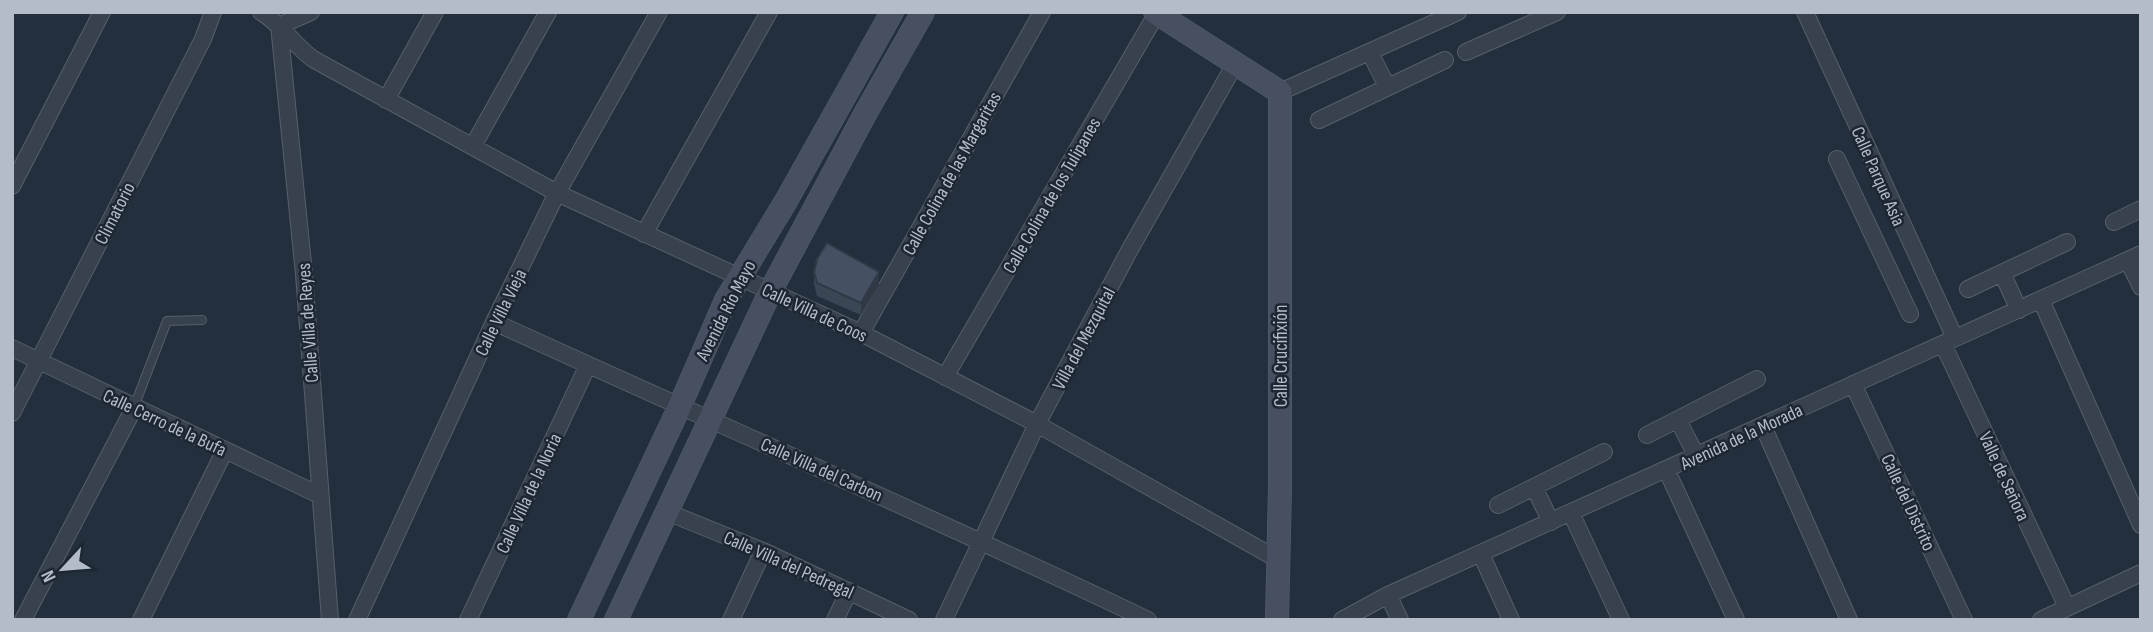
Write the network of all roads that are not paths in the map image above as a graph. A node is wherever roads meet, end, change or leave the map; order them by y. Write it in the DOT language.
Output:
graph roads {
  1 [pos="102,12"];
  2 [pos="213,12"];
  3 [pos="261,12"];
  4 [pos="312,12"];
  5 [pos="435,12"];
  6 [pos="548,12"];
  7 [pos="659,12"];
  8 [pos="769,12"];
  9 [pos="892,12"];
  10 [pos="923,12"];
  11 [pos="1042,12"];
  12 [pos="1458,12"];
  13 [pos="1557,12"];
  14 [pos="1805,12"];
  15 [pos="1156,13"];
  16 [pos="1527,18"];
  17 [pos="279,19"];
  18 [pos="1466,52"];
  19 [pos="1370,53"];
  20 [pos="1445,60"];
  21 [pos="1236,64"];
  22 [pos="1387,86"];
  23 [pos="1280,92"];
  24 [pos="386,100"];
  25 [pos="1319,120"];
  26 [pos="473,146"];
  27 [pos="1837,159"];
  28 [pos="12,186"];
  29 [pos="557,193"];
  30 [pos="2141,209"];
  31 [pos="2115,222"];
  32 [pos="1902,225"];
  33 [pos="644,234"];
  34 [pos="1875,237"];
  35 [pos="2067,242"];
  36 [pos="2134,258"];
  37 [pos="2002,273"];
  38 [pos="739,276"];
  39 [pos="2141,287"];
  40 [pos="1968,289"];
  41 [pos="771,290"];
  42 [pos="2040,300"];
  43 [pos="2019,310"];
  44 [pos="1910,314"];
  45 [pos="201,320"];
  46 [pos="494,323"];
  47 [pos="861,333"];
  48 [pos="1949,341"];
  49 [pos="12,348"];
  50 [pos="38,362"];
  51 [pos="588,365"];
  52 [pos="945,377"];
  53 [pos="1757,379"];
  54 [pos="1853,384"];
  55 [pos="134,408"];
  56 [pos="679,408"];
  57 [pos="12,413"];
  58 [pos="710,419"];
  59 [pos="1678,420"];
  60 [pos="1037,424"];
  61 [pos="1763,426"];
  62 [pos="1647,435"];
  63 [pos="225,450"];
  64 [pos="1604,452"];
  65 [pos="1697,457"];
  66 [pos="1667,471"];
  67 [pos="1534,487"];
  68 [pos="319,495"];
  69 [pos="1498,505"];
  70 [pos="667,512"];
  71 [pos="1572,513"];
  72 [pos="1551,522"];
  73 [pos="2141,525"];
  74 [pos="982,540"];
  75 [pos="763,551"];
  76 [pos="1480,554"];
  77 [pos="1279,560"];
  78 [pos="2141,573"];
  79 [pos="849,591"];
  80 [pos="1388,595"];
  81 [pos="2067,607"];
  82 [pos="23,620"];
  83 [pos="141,620"];
  84 [pos="330,620"];
  85 [pos="357,620"];
  86 [pos="468,620"];
  87 [pos="579,620"];
  88 [pos="616,620"];
  89 [pos="731,620"];
  90 [pos="835,620"];
  91 [pos="909,620"];
  92 [pos="944,620"];
  93 [pos="1147,620"];
  94 [pos="1277,620"];
  95 [pos="1342,620"];
  96 [pos="1400,620"];
  97 [pos="1511,620"];
  98 [pos="1621,620"];
  99 [pos="1736,620"];
  100 [pos="1849,620"];
  101 [pos="1964,620"];
  102 [pos="2041,620"];
  1 -- 28 [label="street"];
  2 -- 50 [label="street, Climatorio"];
  3 -- 17 [label="street, Calle Villa de Coos"];
  4 -- 17 [label="street"];
  5 -- 24 [label="street"];
  6 -- 26 [label="street"];
  7 -- 29 [label="street, Calle Villa Vieja"];
  8 -- 33 [label="street"];
  9 -- 38 [label="street, Avenida Río Mayo"];
  10 -- 41 [label="street, Avenida Río Mayo"];
  11 -- 47 [label="street, Calle Colina de las Margaritas"];
  12 -- 19 [label="street"];
  13 -- 16 [label="street"];
  14 -- 32 [label="street, Calle Parque Asia"];
  15 -- 21 [label="street"];
  15 -- 52 [label="street, Calle Colina de los Tulipanes"];
  16 -- 18 [label="street"];
  17 -- 24 [label="street, Calle Villa de Coos"];
  17 -- 68 [label="street, Calle Villa de Reyes"];
  19 -- 22 [label="street"];
  19 -- 23 [label="street"];
  20 -- 22 [label="street"];
  21 -- 23 [label="street"];
  21 -- 60 [label="street, Villa del Mezquital"];
  22 -- 25 [label="street"];
  23 -- 77 [label="street, Calle Crucifixión"];
  24 -- 26 [label="street, Calle Villa de Coos"];
  26 -- 29 [label="street, Calle Villa de Coos"];
  27 -- 34 [label="street"];
  29 -- 33 [label="street, Calle Villa de Coos"];
  29 -- 46 [label="street, Calle Villa Vieja"];
  30 -- 31 [label="street"];
  32 -- 34 [label="street"];
  32 -- 48 [label="street, Calle Parque Asia"];
  33 -- 38 [label="street, Calle Villa de Coos"];
  34 -- 44 [label="street"];
  35 -- 37 [label="street"];
  36 -- 39 [label="street"];
  36 -- 42 [label="street, Avenida de la Morada"];
  37 -- 40 [label="street"];
  37 -- 43 [label="street"];
  38 -- 41 [label="street, Calle Villa de Coos"];
  38 -- 56 [label="street, Avenida Río Mayo"];
  41 -- 47 [label="street, Calle Villa de Coos"];
  41 -- 58 [label="street, Avenida Río Mayo"];
  42 -- 43 [label="street, Avenida de la Morada"];
  42 -- 73 [label="street"];
  43 -- 48 [label="street, Avenida de la Morada"];
  45 -- 55 [label="lane"];
  46 -- 51 [label="street, Calle Villa del Carbon"];
  46 -- 85 [label="street, Calle Villa Vieja"];
  47 -- 52 [label="street, Calle Villa de Coos"];
  48 -- 54 [label="street, Avenida de la Morada"];
  48 -- 81 [label="street, Valle de Señora"];
  49 -- 50 [label="street, Calle Cerro de la Bufa"];
  50 -- 55 [label="street, Calle Cerro de la Bufa"];
  50 -- 57 [label="street, Climatorio"];
  51 -- 56 [label="street, Calle Villa del Carbon"];
  51 -- 86 [label="street, Calle Villa de la Noria"];
  52 -- 60 [label="street, Calle Villa de Coos"];
  53 -- 59 [label="street"];
  54 -- 61 [label="street, Avenida de la Morada"];
  54 -- 101 [label="street, Calle del Distrito"];
  55 -- 63 [label="street, Calle Cerro de la Bufa"];
  55 -- 82 [label="street"];
  56 -- 58 [label="street, Calle Villa del Carbon"];
  56 -- 87 [label="street, Avenida Río Mayo"];
  58 -- 70 [label="street, Avenida Río Mayo"];
  58 -- 74 [label="street, Calle Villa del Carbon"];
  59 -- 62 [label="street"];
  59 -- 65 [label="street"];
  60 -- 74 [label="street, Villa del Mezquital"];
  60 -- 77 [label="street, Calle Villa de Coos"];
  61 -- 65 [label="street, Avenida de la Morada"];
  61 -- 100 [label="street"];
  63 -- 68 [label="street, Calle Cerro de la Bufa"];
  63 -- 83 [label="street"];
  64 -- 67 [label="street"];
  65 -- 66 [label="street, Avenida de la Morada"];
  66 -- 71 [label="street, Avenida de la Morada"];
  66 -- 99 [label="street"];
  67 -- 69 [label="street"];
  67 -- 72 [label="street"];
  68 -- 84 [label="street, Calle Villa de Reyes"];
  70 -- 75 [label="street, Calle Villa del Pedregal"];
  70 -- 88 [label="street, Avenida Río Mayo"];
  71 -- 72 [label="street, Avenida de la Morada"];
  71 -- 98 [label="street"];
  72 -- 76 [label="street, Avenida de la Morada"];
  74 -- 92 [label="street, Villa del Mezquital"];
  74 -- 93 [label="street, Calle Villa del Carbon"];
  75 -- 79 [label="street, Calle Villa del Pedregal"];
  75 -- 89 [label="street"];
  76 -- 80 [label="street, Avenida de la Morada"];
  76 -- 97 [label="street"];
  77 -- 94 [label="street, Calle Crucifixión"];
  78 -- 81 [label="street"];
  79 -- 90 [label="street"];
  79 -- 91 [label="street, Calle Villa del Pedregal"];
  80 -- 95 [label="street, Avenida de la Morada"];
  80 -- 96 [label="street"];
  81 -- 102 [label="street"];
}
